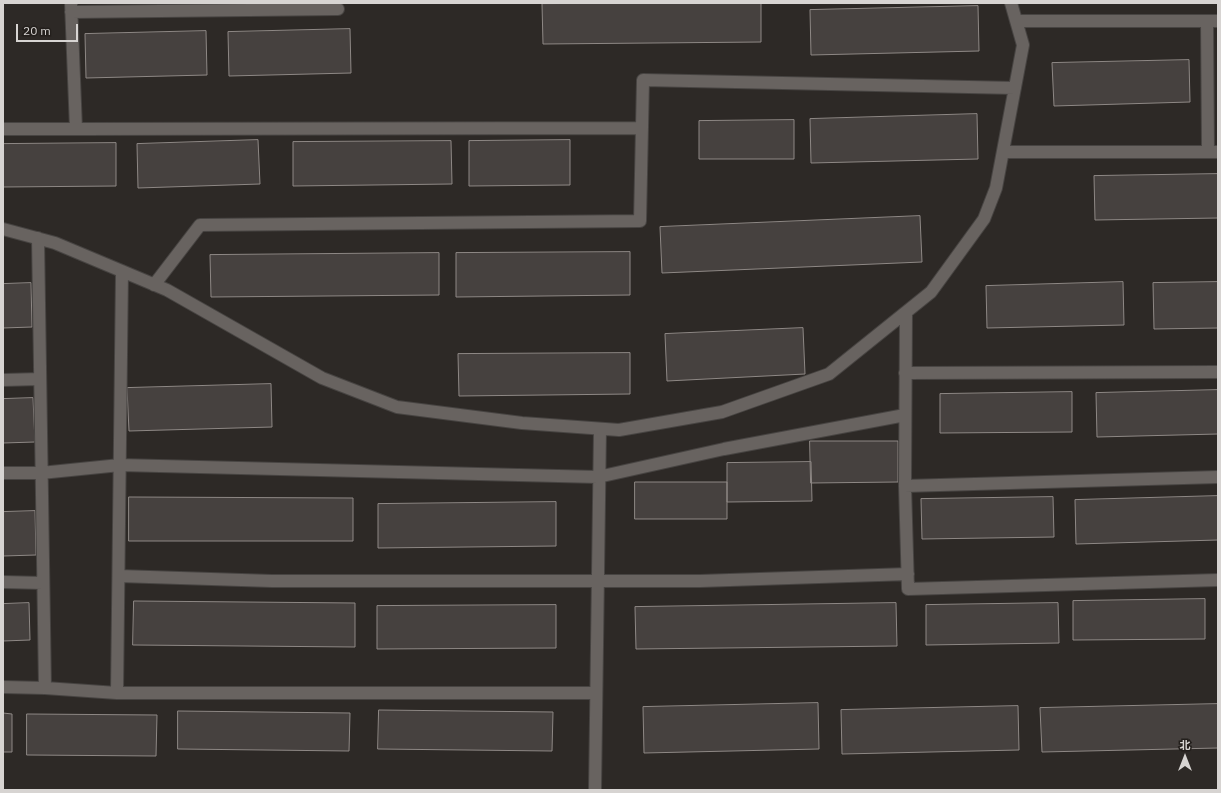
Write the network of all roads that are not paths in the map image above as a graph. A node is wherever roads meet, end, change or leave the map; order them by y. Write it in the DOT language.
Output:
graph roads {
  1 [pos="1012,3"];
  2 [pos="71,8"];
  3 [pos="338,9"];
  4 [pos="1016,21"];
  5 [pos="1212,21"];
  6 [pos="1015,88"];
  7 [pos="642,128"];
  8 [pos="3,129"];
  9 [pos="76,129"];
  10 [pos="1003,152"];
  11 [pos="1213,152"];
  12 [pos="3,229"];
  13 [pos="38,238"];
  14 [pos="122,271"];
  15 [pos="154,285"];
  16 [pos="906,312"];
  17 [pos="1218,372"];
  18 [pos="905,374"];
  19 [pos="40,379"];
  20 [pos="3,380"];
  21 [pos="905,415"];
  22 [pos="600,429"];
  23 [pos="120,465"];
  24 [pos="42,473"];
  25 [pos="3,474"];
  26 [pos="598,477"];
  27 [pos="1218,477"];
  28 [pos="905,486"];
  29 [pos="908,574"];
  30 [pos="119,576"];
  31 [pos="1218,580"];
  32 [pos="597,581"];
  33 [pos="3,582"];
  34 [pos="43,583"];
  35 [pos="3,687"];
  36 [pos="45,688"];
  37 [pos="117,693"];
  38 [pos="596,693"];
  39 [pos="595,790"];
  1 -- 4 [label="lane"];
  2 -- 3 [label="lane"];
  2 -- 9 [label="lane"];
  4 -- 5 [label="lane"];
  4 -- 6 [label="lane"];
  5 -- 11 [label="lane"];
  6 -- 7 [label="lane"];
  6 -- 10 [label="lane"];
  7 -- 9 [label="lane"];
  7 -- 15 [label="lane"];
  8 -- 9 [label="lane"];
  10 -- 11 [label="lane"];
  10 -- 16 [label="lane"];
  12 -- 13 [label="lane"];
  13 -- 14 [label="lane"];
  13 -- 19 [label="lane"];
  14 -- 15 [label="lane"];
  14 -- 23 [label="lane"];
  15 -- 22 [label="lane"];
  16 -- 18 [label="lane"];
  16 -- 22 [label="lane"];
  17 -- 18 [label="lane"];
  18 -- 21 [label="lane"];
  19 -- 20 [label="lane"];
  19 -- 24 [label="lane"];
  21 -- 26 [label="lane"];
  21 -- 28 [label="lane"];
  22 -- 26 [label="lane"];
  23 -- 24 [label="lane"];
  23 -- 26 [label="lane"];
  23 -- 30 [label="lane"];
  24 -- 25 [label="lane"];
  24 -- 34 [label="lane"];
  26 -- 32 [label="lane"];
  27 -- 28 [label="lane"];
  28 -- 29 [label="lane"];
  29 -- 31 [label="lane"];
  29 -- 32 [label="lane"];
  30 -- 32 [label="lane"];
  30 -- 37 [label="lane"];
  32 -- 38 [label="lane"];
  33 -- 34 [label="lane"];
  34 -- 36 [label="lane"];
  35 -- 36 [label="lane"];
  36 -- 37 [label="lane"];
  37 -- 38 [label="lane"];
  38 -- 39 [label="lane"];
}
